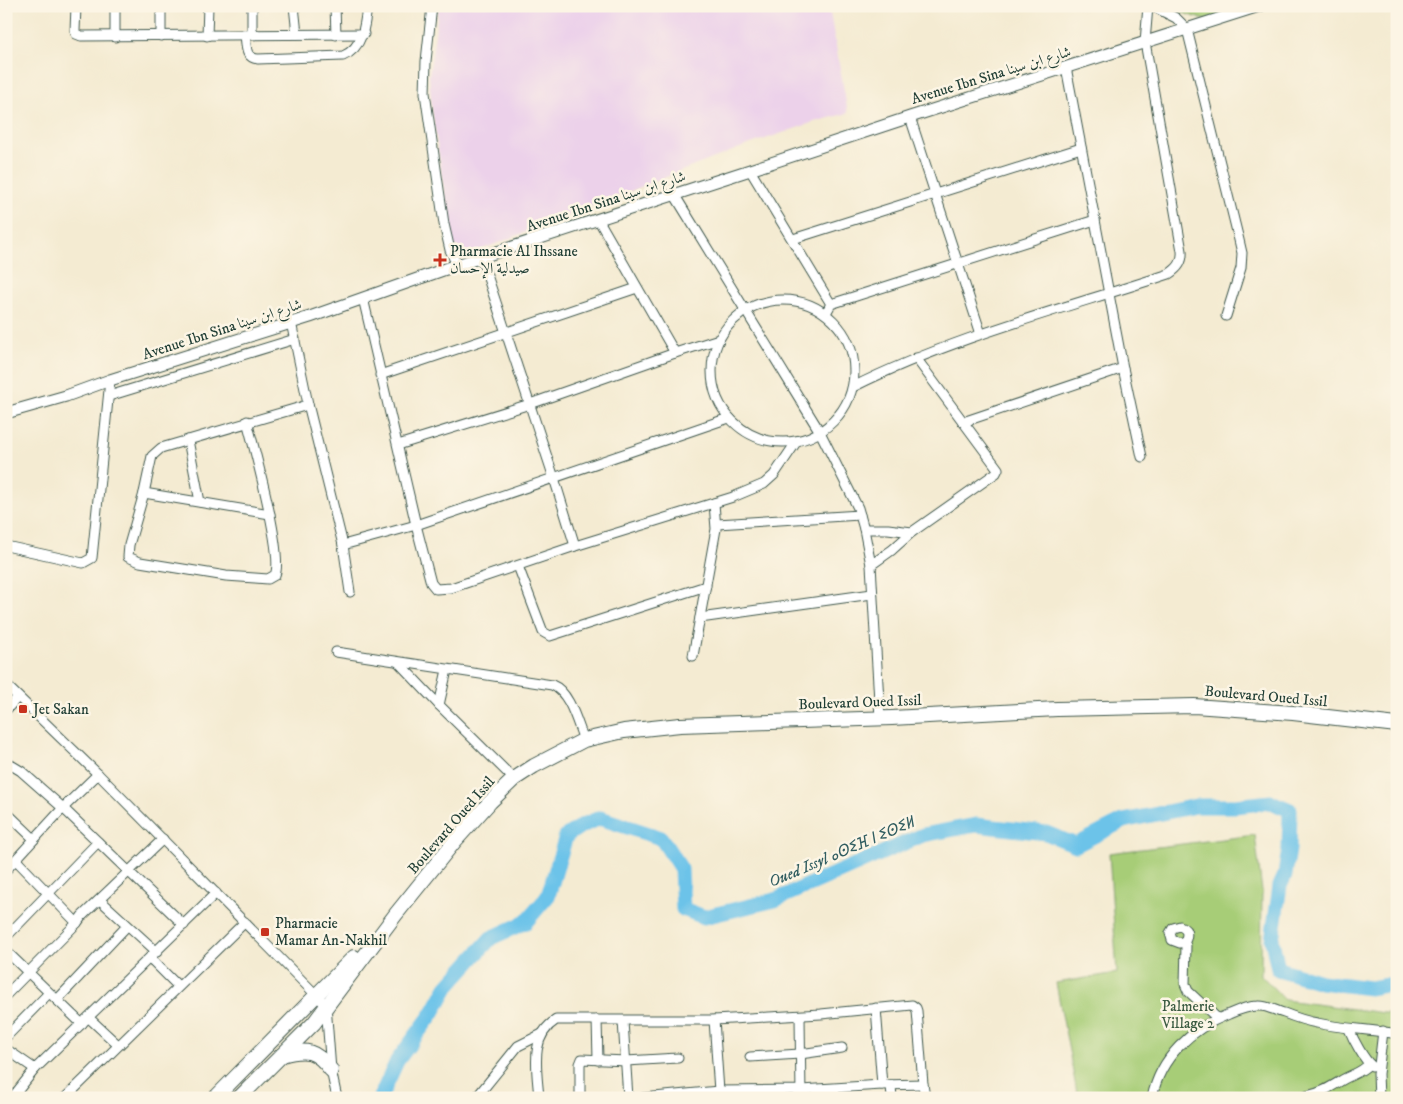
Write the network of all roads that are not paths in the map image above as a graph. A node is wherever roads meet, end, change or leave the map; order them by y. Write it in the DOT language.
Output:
graph roads {
  1 [pos="76,6"];
  2 [pos="114,6"];
  3 [pos="161,6"];
  4 [pos="208,6"];
  5 [pos="252,6"];
  6 [pos="294,6"];
  7 [pos="335,6"];
  8 [pos="367,6"];
  9 [pos="432,6"];
  10 [pos="1148,6"];
  11 [pos="1152,6"];
  12 [pos="1259,6"];
  13 [pos="1187,29"];
  14 [pos="297,34"];
  15 [pos="364,34"];
  16 [pos="248,35"];
  17 [pos="336,35"];
  18 [pos="161,36"];
  19 [pos="207,36"];
  20 [pos="115,37"];
  21 [pos="1145,42"];
  22 [pos="1066,67"];
  23 [pos="910,117"];
  24 [pos="1081,148"];
  25 [pos="750,170"];
  26 [pos="674,194"];
  27 [pos="936,194"];
  28 [pos="598,219"];
  29 [pos="1095,220"];
  30 [pos="793,239"];
  31 [pos="482,257"];
  32 [pos="958,262"];
  33 [pos="457,264"];
  34 [pos="637,288"];
  35 [pos="1108,294"];
  36 [pos="363,298"];
  37 [pos="832,304"];
  38 [pos="745,310"];
  39 [pos="826,313"];
  40 [pos="1226,316"];
  41 [pos="291,322"];
  42 [pos="506,333"];
  43 [pos="981,334"];
  44 [pos="295,339"];
  45 [pos="719,339"];
  46 [pos="675,353"];
  47 [pos="916,358"];
  48 [pos="1123,368"];
  49 [pos="380,375"];
  50 [pos="110,380"];
  51 [pos="853,386"];
  52 [pos="109,396"];
  53 [pos="308,404"];
  54 [pos="530,404"];
  55 [pos="6,413"];
  56 [pos="729,418"];
  57 [pos="247,421"];
  58 [pos="963,422"];
  59 [pos="820,432"];
  60 [pos="188,440"];
  61 [pos="797,441"];
  62 [pos="398,445"];
  63 [pos="1142,457"];
  64 [pos="554,478"];
  65 [pos="144,493"];
  66 [pos="200,502"];
  67 [pos="714,503"];
  68 [pos="270,514"];
  69 [pos="860,515"];
  70 [pos="717,524"];
  71 [pos="416,525"];
  72 [pos="864,529"];
  73 [pos="912,532"];
  74 [pos="343,544"];
  75 [pos="6,546"];
  76 [pos="575,546"];
  77 [pos="518,566"];
  78 [pos="871,566"];
  79 [pos="706,586"];
  80 [pos="350,592"];
  81 [pos="872,594"];
  82 [pos="700,618"];
  83 [pos="336,652"];
  84 [pos="693,656"];
  85 [pos="399,662"];
  86 [pos="447,670"];
  87 [pos="6,685"];
  88 [pos="18,696"];
  89 [pos="439,705"];
  90 [pos="6,710"];
  91 [pos="880,718"];
  92 [pos="1397,725"];
  93 [pos="584,740"];
  94 [pos="6,762"];
  95 [pos="98,774"];
  96 [pos="514,779"];
  97 [pos="63,808"];
  98 [pos="6,812"];
  99 [pos="34,839"];
  100 [pos="163,839"];
  101 [pos="98,842"];
  102 [pos="16,860"];
  103 [pos="6,870"];
  104 [pos="130,872"];
  105 [pos="216,893"];
  106 [pos="48,894"];
  107 [pos="100,900"];
  108 [pos="245,922"];
  109 [pos="77,923"];
  110 [pos="184,925"];
  111 [pos="127,926"];
  112 [pos="6,937"];
  113 [pos="1184,941"];
  114 [pos="6,951"];
  115 [pos="153,955"];
  116 [pos="28,972"];
  117 [pos="178,986"];
  118 [pos="49,994"];
  119 [pos="6,995"];
  120 [pos="57,1000"];
  121 [pos="322,1000"];
  122 [pos="876,1008"];
  123 [pos="800,1016"];
  124 [pos="1217,1018"];
  125 [pos="597,1020"];
  126 [pos="714,1020"];
  127 [pos="85,1021"];
  128 [pos="623,1021"];
  129 [pos="1349,1029"];
  130 [pos="1383,1031"];
  131 [pos="543,1033"];
  132 [pos="1397,1034"];
  133 [pos="6,1037"];
  134 [pos="118,1045"];
  135 [pos="842,1048"];
  136 [pos="6,1049"];
  137 [pos="800,1054"];
  138 [pos="281,1055"];
  139 [pos="750,1057"];
  140 [pos="678,1058"];
  141 [pos="598,1060"];
  142 [pos="626,1061"];
  143 [pos="1369,1064"];
  144 [pos="35,1069"];
  145 [pos="331,1070"];
  146 [pos="1379,1070"];
  147 [pos="923,1084"];
  148 [pos="887,1085"];
  149 [pos="715,1094"];
  150 [pos="801,1094"];
  151 [pos="750,1095"];
  152 [pos="673,1096"];
  153 [pos="1307,1096"];
  154 [pos="12,1098"];
  155 [pos="65,1098"];
  156 [pos="215,1098"];
  157 [pos="240,1098"];
  158 [pos="337,1098"];
  159 [pos="476,1098"];
  160 [pos="539,1098"];
  161 [pos="580,1098"];
  162 [pos="628,1098"];
  163 [pos="642,1098"];
  164 [pos="892,1098"];
  165 [pos="925,1098"];
  166 [pos="1152,1098"];
  167 [pos="1379,1098"];
  1 -- 20 [label="street"];
  2 -- 20 [label="street"];
  3 -- 18 [label="street"];
  4 -- 19 [label="street"];
  5 -- 16 [label="street"];
  6 -- 14 [label="street"];
  7 -- 17 [label="street"];
  8 -- 15 [label="street"];
  9 -- 33 [label="street"];
  10 -- 21 [label="street"];
  11 -- 13 [label="street"];
  12 -- 13 [label="street, Avenue Ibn Sina شارع ابن سينا"];
  13 -- 21 [label="street, Avenue Ibn Sina شارع ابن سينا"];
  13 -- 40 [label="street"];
  14 -- 16 [label="street"];
  14 -- 17 [label="street"];
  15 -- 16 [label="street"];
  15 -- 17 [label="street"];
  16 -- 19 [label="street"];
  18 -- 19 [label="street"];
  18 -- 20 [label="street"];
  21 -- 22 [label="street, Avenue Ibn Sina شارع ابن سينا"];
  21 -- 35 [label="street"];
  22 -- 23 [label="street, Avenue Ibn Sina شارع ابن سينا"];
  22 -- 24 [label="street"];
  23 -- 25 [label="street, Avenue Ibn Sina شارع ابن سينا"];
  23 -- 27 [label="street"];
  24 -- 27 [label="street"];
  24 -- 29 [label="street"];
  25 -- 26 [label="street, Avenue Ibn Sina شارع ابن سينا"];
  25 -- 30 [label="street"];
  26 -- 28 [label="street, Avenue Ibn Sina شارع ابن سينا"];
  26 -- 38 [label="street"];
  27 -- 30 [label="street"];
  27 -- 32 [label="street"];
  28 -- 31 [label="street, Avenue Ibn Sina شارع ابن سينا"];
  28 -- 34 [label="street"];
  29 -- 32 [label="street"];
  29 -- 35 [label="street"];
  30 -- 37 [label="street"];
  31 -- 33 [label="street, Avenue Ibn Sina شارع ابن سينا"];
  31 -- 42 [label="street"];
  32 -- 37 [label="street"];
  32 -- 43 [label="street"];
  33 -- 36 [label="street, Avenue Ibn Sina شارع ابن سينا"];
  34 -- 42 [label="street"];
  34 -- 46 [label="street"];
  35 -- 43 [label="street"];
  35 -- 48 [label="street"];
  36 -- 41 [label="street, Avenue Ibn Sina شارع ابن سينا"];
  36 -- 49 [label="street"];
  37 -- 39 [label="street"];
  38 -- 39 [label="street"];
  38 -- 45 [label="street"];
  38 -- 59 [label="street"];
  39 -- 51 [label="street"];
  41 -- 44 [label="street"];
  41 -- 50 [label="street, Avenue Ibn Sina شارع ابن سينا"];
  42 -- 49 [label="street"];
  42 -- 54 [label="street"];
  43 -- 47 [label="street"];
  44 -- 52 [label="street"];
  44 -- 53 [label="street"];
  45 -- 46 [label="street"];
  45 -- 56 [label="street"];
  46 -- 54 [label="street"];
  47 -- 51 [label="street"];
  47 -- 58 [label="street"];
  48 -- 58 [label="street"];
  48 -- 63 [label="street"];
  49 -- 62 [label="street"];
  50 -- 52 [label="street"];
  50 -- 55 [label="street, Avenue Ibn Sina شارع ابن سينا"];
  51 -- 59 [label="street"];
  52 -- 75 [label="street"];
  53 -- 57 [label="street"];
  53 -- 74 [label="street"];
  54 -- 62 [label="street"];
  54 -- 64 [label="street"];
  56 -- 61 [label="street"];
  56 -- 64 [label="street"];
  57 -- 60 [label="street"];
  57 -- 68 [label="street"];
  58 -- 73 [label="street"];
  59 -- 61 [label="street"];
  59 -- 69 [label="street"];
  60 -- 65 [label="street"];
  60 -- 66 [label="street"];
  61 -- 67 [label="street"];
  62 -- 71 [label="street"];
  64 -- 71 [label="street"];
  64 -- 76 [label="street"];
  65 -- 66 [label="street"];
  65 -- 68 [label="street"];
  66 -- 68 [label="street"];
  67 -- 70 [label="street"];
  67 -- 76 [label="street"];
  69 -- 70 [label="street"];
  69 -- 72 [label="street"];
  70 -- 79 [label="street"];
  71 -- 74 [label="street"];
  71 -- 77 [label="street"];
  72 -- 73 [label="street"];
  72 -- 78 [label="street"];
  73 -- 78 [label="street"];
  74 -- 80 [label="street"];
  76 -- 77 [label="street"];
  77 -- 79 [label="street"];
  78 -- 81 [label="street"];
  79 -- 82 [label="street"];
  81 -- 82 [label="street"];
  81 -- 91 [label="street"];
  82 -- 84 [label="street"];
  83 -- 85 [label="street"];
  85 -- 86 [label="street"];
  85 -- 89 [label="street"];
  86 -- 89 [label="street"];
  86 -- 93 [label="street"];
  87 -- 88 [label="street"];
  88 -- 90 [label="street"];
  88 -- 95 [label="street"];
  89 -- 96 [label="street"];
  91 -- 92 [label="main road, Boulevard Oued Issil"];
  91 -- 93 [label="main road, Boulevard Oued Issil"];
  93 -- 96 [label="main road, Boulevard Oued Issil"];
  94 -- 97 [label="street"];
  95 -- 97 [label="street"];
  95 -- 100 [label="street"];
  96 -- 121 [label="main road, Boulevard Oued Issil"];
  97 -- 99 [label="street"];
  97 -- 101 [label="street"];
  98 -- 99 [label="street"];
  99 -- 102 [label="street"];
  100 -- 104 [label="street"];
  100 -- 105 [label="street"];
  101 -- 104 [label="street"];
  101 -- 106 [label="street"];
  102 -- 103 [label="street"];
  102 -- 106 [label="street"];
  104 -- 107 [label="street"];
  104 -- 110 [label="street"];
  105 -- 108 [label="street"];
  105 -- 110 [label="street"];
  106 -- 109 [label="street"];
  106 -- 112 [label="street"];
  107 -- 109 [label="street"];
  107 -- 111 [label="street"];
  108 -- 117 [label="street"];
  108 -- 121 [label="street"];
  109 -- 116 [label="street"];
  110 -- 115 [label="street"];
  111 -- 115 [label="street"];
  111 -- 120 [label="street"];
  113 -- 124 [label="street"];
  114 -- 116 [label="street"];
  115 -- 117 [label="street"];
  115 -- 127 [label="street"];
  116 -- 118 [label="street"];
  116 -- 119 [label="street"];
  117 -- 134 [label="street"];
  118 -- 120 [label="street"];
  118 -- 133 [label="street"];
  120 -- 127 [label="street"];
  121 -- 138 [label="main road, Boulevard Oued Issil"];
  121 -- 145 [label="street"];
  121 -- 156 [label="main road, Boulevard Oued Issil"];
  122 -- 123 [label="street"];
  122 -- 147 [label="street"];
  122 -- 148 [label="street"];
  123 -- 126 [label="street"];
  123 -- 137 [label="street"];
  124 -- 129 [label="street"];
  124 -- 166 [label="street"];
  125 -- 128 [label="street"];
  125 -- 131 [label="street"];
  125 -- 141 [label="street"];
  126 -- 128 [label="street"];
  126 -- 149 [label="street"];
  127 -- 134 [label="street"];
  127 -- 144 [label="street"];
  128 -- 142 [label="street"];
  129 -- 130 [label="street"];
  129 -- 143 [label="street"];
  130 -- 132 [label="street"];
  130 -- 146 [label="street"];
  131 -- 159 [label="street"];
  131 -- 160 [label="street"];
  134 -- 155 [label="street"];
  135 -- 137 [label="street"];
  136 -- 144 [label="street"];
  137 -- 139 [label="street"];
  137 -- 150 [label="street"];
  138 -- 145 [label="main road"];
  138 -- 157 [label="main road, Boulevard Oued Issil"];
  140 -- 142 [label="street"];
  141 -- 142 [label="street"];
  141 -- 161 [label="street"];
  142 -- 162 [label="street"];
  143 -- 146 [label="street"];
  143 -- 153 [label="street"];
  144 -- 154 [label="street"];
  145 -- 158 [label="street"];
  146 -- 167 [label="street"];
  147 -- 148 [label="street"];
  147 -- 165 [label="street"];
  148 -- 150 [label="street"];
  148 -- 164 [label="street"];
  149 -- 151 [label="street"];
  149 -- 152 [label="street"];
  150 -- 151 [label="street"];
  152 -- 163 [label="street"];
}
